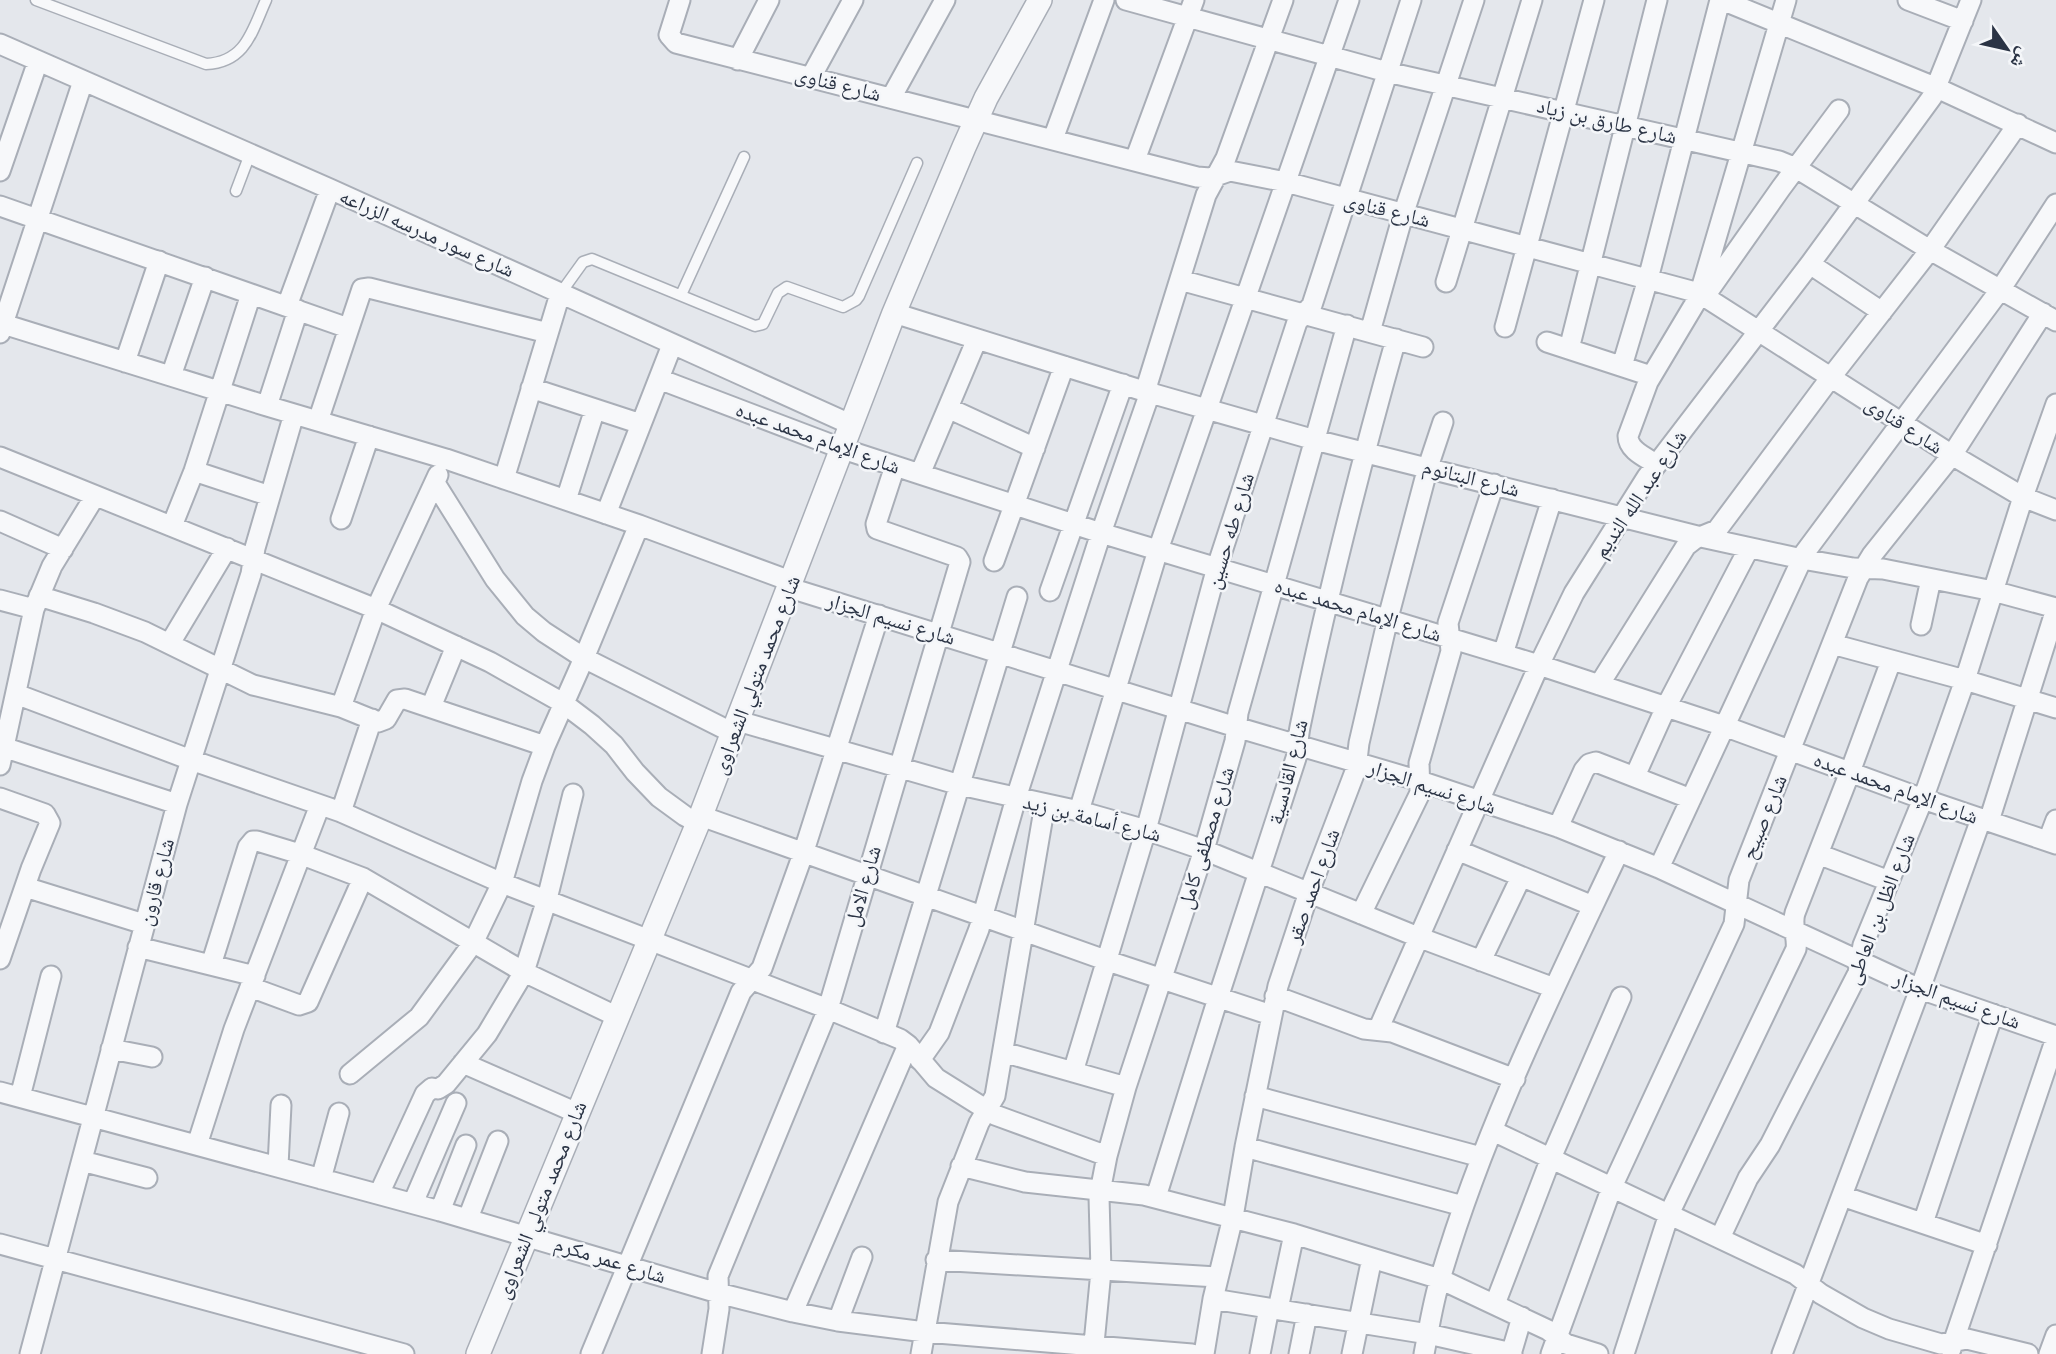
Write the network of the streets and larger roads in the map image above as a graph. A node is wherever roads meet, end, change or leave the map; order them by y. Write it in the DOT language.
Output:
graph roads {
  1 [pos="680,0"];
  2 [pos="769,0"];
  3 [pos="853,0"];
  4 [pos="945,0"];
  5 [pos="1040,0"];
  6 [pos="1104,0"];
  7 [pos="1126,0"];
  8 [pos="1283,0"];
  9 [pos="1349,0"];
  10 [pos="1411,0"];
  11 [pos="1474,0"];
  12 [pos="1594,0"];
  13 [pos="1657,0"];
  14 [pos="1721,0"];
  15 [pos="1786,0"];
  16 [pos="1908,0"];
  17 [pos="1971,0"];
  18 [pos="1527,1"];
  19 [pos="1190,9"];
  20 [pos="1963,20"];
  21 [pos="1779,23"];
  22 [pos="1268,41"];
  23 [pos="0,44"];
  24 [pos="1330,57"];
  25 [pos="738,60"];
  26 [pos="38,61"];
  27 [pos="1387,72"];
  28 [pos="811,77"];
  29 [pos="83,81"];
  30 [pos="1446,85"];
  31 [pos="1937,88"];
  32 [pos="1502,97"];
  33 [pos="891,98"];
  34 [pos="1839,110"];
  35 [pos="1564,111"];
  36 [pos="976,118"];
  37 [pos="2018,124"];
  38 [pos="1625,125"];
  39 [pos="1683,138"];
  40 [pos="1053,139"];
  41 [pos="2056,143"];
  42 [pos="1740,151"];
  43 [pos="1135,160"];
  44 [pos="1796,168"];
  45 [pos="0,171"];
  46 [pos="1216,176"];
  47 [pos="1286,182"];
  48 [pos="330,189"];
  49 [pos="1346,200"];
  50 [pos="1854,204"];
  51 [pos="2056,204"];
  52 [pos="0,206"];
  53 [pos="1403,215"];
  54 [pos="38,219"];
  55 [pos="1462,229"];
  56 [pos="1528,247"];
  57 [pos="1930,250"];
  58 [pos="159,261"];
  59 [pos="1590,263"];
  60 [pos="1810,264"];
  61 [pos="205,277"];
  62 [pos="1648,279"];
  63 [pos="1180,280"];
  64 [pos="1446,282"];
  65 [pos="2000,290"];
  66 [pos="251,294"];
  67 [pos="560,294"];
  68 [pos="1702,295"];
  69 [pos="1245,298"];
  70 [pos="293,308"];
  71 [pos="1882,312"];
  72 [pos="894,313"];
  73 [pos="1304,314"];
  74 [pos="2049,317"];
  75 [pos="1347,326"];
  76 [pos="1,327"];
  77 [pos="1505,327"];
  78 [pos="348,328"];
  79 [pos="1760,330"];
  80 [pos="1370,332"];
  81 [pos="548,333"];
  82 [pos="977,339"];
  83 [pos="1396,339"];
  84 [pos="1547,342"];
  85 [pos="673,345"];
  86 [pos="1423,347"];
  87 [pos="1569,349"];
  88 [pos="125,362"];
  89 [pos="1064,366"];
  90 [pos="1622,366"];
  91 [pos="172,376"];
  92 [pos="1651,376"];
  93 [pos="1831,377"];
  94 [pos="659,379"];
  95 [pos="1123,384"];
  96 [pos="531,388"];
  97 [pos="219,391"];
  98 [pos="1147,392"];
  99 [pos="2056,404"];
  100 [pos="267,406"];
  101 [pos="948,408"];
  102 [pos="596,409"];
  103 [pos="1206,409"];
  104 [pos="294,414"];
  105 [pos="318,421"];
  106 [pos="1443,422"];
  107 [pos="641,424"];
  108 [pos="1902,424"];
  109 [pos="852,425"];
  110 [pos="1263,425"];
  111 [pos="369,436"];
  112 [pos="1315,440"];
  113 [pos="1035,448"];
  114 [pos="843,449"];
  115 [pos="1365,452"];
  116 [pos="1952,455"];
  117 [pos="0,457"];
  118 [pos="446,459"];
  119 [pos="1656,464"];
  120 [pos="895,466"];
  121 [pos="1428,467"];
  122 [pos="194,471"];
  123 [pos="920,474"];
  124 [pos="504,479"];
  125 [pos="435,483"];
  126 [pos="1494,484"];
  127 [pos="95,496"];
  128 [pos="270,496"];
  129 [pos="2023,498"];
  130 [pos="1552,499"];
  131 [pos="566,500"];
  132 [pos="1015,505"];
  133 [pos="2056,509"];
  134 [pos="606,514"];
  135 [pos="1622,516"];
  136 [pos="341,519"];
  137 [pos="0,521"];
  138 [pos="1073,524"];
  139 [pos="639,525"];
  140 [pos="172,526"];
  141 [pos="1101,533"];
  142 [pos="1701,537"];
  143 [pos="227,548"];
  144 [pos="1749,548"];
  145 [pos="63,549"];
  146 [pos="1158,550"];
  147 [pos="253,559"];
  148 [pos="1801,559"];
  149 [pos="994,561"];
  150 [pos="1217,568"];
  151 [pos="1863,569"];
  152 [pos="1931,579"];
  153 [pos="1274,584"];
  154 [pos="791,585"];
  155 [pos="1049,591"];
  156 [pos="1993,591"];
  157 [pos="1017,597"];
  158 [pos="0,600"];
  159 [pos="1328,600"];
  160 [pos="36,602"];
  161 [pos="376,609"];
  162 [pos="2056,609"];
  163 [pos="879,615"];
  164 [pos="1388,618"];
  165 [pos="1921,625"];
  166 [pos="939,634"];
  167 [pos="1448,637"];
  168 [pos="170,643"];
  169 [pos="1832,644"];
  170 [pos="456,646"];
  171 [pos="999,653"];
  172 [pos="1503,654"];
  173 [pos="584,658"];
  174 [pos="1891,661"];
  175 [pos="1539,665"];
  176 [pos="219,669"];
  177 [pos="1058,672"];
  178 [pos="1965,680"];
  179 [pos="1599,685"];
  180 [pos="1117,690"];
  181 [pos="16,694"];
  182 [pos="2027,699"];
  183 [pos="564,704"];
  184 [pos="341,707"];
  185 [pos="431,707"];
  186 [pos="1666,707"];
  187 [pos="2056,708"];
  188 [pos="1179,709"];
  189 [pos="372,719"];
  190 [pos="1724,726"];
  191 [pos="736,727"];
  192 [pos="1236,727"];
  193 [pos="1298,745"];
  194 [pos="545,746"];
  195 [pos="837,750"];
  196 [pos="1791,750"];
  197 [pos="1,753"];
  198 [pos="191,760"];
  199 [pos="1357,762"];
  200 [pos="898,768"];
  201 [pos="1850,772"];
  202 [pos="1635,776"];
  203 [pos="1420,781"];
  204 [pos="960,785"];
  205 [pos="573,794"];
  206 [pos="0,797"];
  207 [pos="1016,798"];
  208 [pos="1692,799"];
  209 [pos="1923,799"];
  210 [pos="1479,802"];
  211 [pos="177,804"];
  212 [pos="1045,804"];
  213 [pos="320,805"];
  214 [pos="1079,811"];
  215 [pos="341,812"];
  216 [pos="700,820"];
  217 [pos="1985,820"];
  218 [pos="2056,820"];
  219 [pos="1558,827"];
  220 [pos="1146,830"];
  221 [pos="2052,842"];
  222 [pos="1204,850"];
  223 [pos="1457,850"];
  224 [pos="1619,851"];
  225 [pos="300,854"];
  226 [pos="803,854"];
  227 [pos="1818,854"];
  228 [pos="1659,868"];
  229 [pos="1261,872"];
  230 [pos="866,876"];
  231 [pos="1521,877"];
  232 [pos="362,878"];
  233 [pos="1889,881"];
  234 [pos="502,883"];
  235 [pos="25,887"];
  236 [pos="1309,892"];
  237 [pos="926,897"];
  238 [pos="547,899"];
  239 [pos="1735,902"];
  240 [pos="1593,906"];
  241 [pos="1362,914"];
  242 [pos="983,917"];
  243 [pos="144,924"];
  244 [pos="1023,930"];
  245 [pos="1795,931"];
  246 [pos="1418,937"];
  247 [pos="650,939"];
  248 [pos="472,943"];
  249 [pos="138,947"];
  250 [pos="0,958"];
  251 [pos="1108,961"];
  252 [pos="1481,961"];
  253 [pos="1860,962"];
  254 [pos="211,965"];
  255 [pos="524,972"];
  256 [pos="51,976"];
  257 [pos="1163,979"];
  258 [pos="751,980"];
  259 [pos="252,982"];
  260 [pos="1554,988"];
  261 [pos="1920,989"];
  262 [pos="1621,997"];
  263 [pos="1218,998"];
  264 [pos="1273,1006"];
  265 [pos="828,1009"];
  266 [pos="1993,1014"];
  267 [pos="618,1017"];
  268 [pos="1378,1030"];
  269 [pos="884,1033"];
  270 [pos="2056,1037"];
  271 [pos="111,1049"];
  272 [pos="1003,1052"];
  273 [pos="914,1053"];
  274 [pos="152,1057"];
  275 [pos="463,1063"];
  276 [pos="1073,1072"];
  277 [pos="349,1074"];
  278 [pos="1515,1079"];
  279 [pos="1126,1087"];
  280 [pos="0,1092"];
  281 [pos="1255,1096"];
  282 [pos="19,1097"];
  283 [pos="456,1103"];
  284 [pos="281,1105"];
  285 [pos="988,1110"];
  286 [pos="340,1113"];
  287 [pos="577,1113"];
  288 [pos="94,1117"];
  289 [pos="1493,1131"];
  290 [pos="498,1141"];
  291 [pos="197,1145"];
  292 [pos="466,1145"];
  293 [pos="1245,1147"];
  294 [pos="1107,1156"];
  295 [pos="1481,1157"];
  296 [pos="1551,1158"];
  297 [pos="82,1161"];
  298 [pos="278,1166"];
  299 [pos="961,1166"];
  300 [pos="146,1178"];
  301 [pos="321,1178"];
  302 [pos="1612,1187"];
  303 [pos="1100,1189"];
  304 [pos="379,1194"];
  305 [pos="1842,1196"];
  306 [pos="1156,1198"];
  307 [pos="412,1203"];
  308 [pos="1463,1206"];
  309 [pos="440,1210"];
  310 [pos="1669,1214"];
  311 [pos="1233,1217"];
  312 [pos="468,1218"];
  313 [pos="1923,1223"];
  314 [pos="1294,1234"];
  315 [pos="526,1235"];
  316 [pos="1720,1238"];
  317 [pos="0,1244"];
  318 [pos="1987,1245"];
  319 [pos="862,1257"];
  320 [pos="1372,1258"];
  321 [pos="56,1259"];
  322 [pos="936,1260"];
  323 [pos="627,1265"];
  324 [pos="1101,1271"];
  325 [pos="1217,1277"];
  326 [pos="1440,1279"];
  327 [pos="1808,1284"];
  328 [pos="718,1293"];
  329 [pos="1213,1299"];
  330 [pos="1495,1304"];
  331 [pos="1274,1308"];
  332 [pos="793,1312"];
  333 [pos="1307,1314"];
  334 [pos="1521,1317"];
  335 [pos="838,1321"];
  336 [pos="1359,1322"];
  337 [pos="925,1332"];
  338 [pos="1428,1334"];
  339 [pos="2056,1335"];
  340 [pos="1554,1345"];
  341 [pos="1951,1348"];
  342 [pos="1094,1350"];
  343 [pos="1511,1353"];
  344 [pos="30,1354"];
  345 [pos="404,1354"];
  346 [pos="478,1354"];
  347 [pos="591,1354"];
  348 [pos="712,1354"];
  349 [pos="921,1354"];
  350 [pos="1192,1354"];
  351 [pos="1204,1354"];
  352 [pos="1260,1354"];
  353 [pos="1299,1354"];
  354 [pos="1352,1354"];
  355 [pos="1424,1354"];
  356 [pos="1598,1354"];
  357 [pos="1624,1354"];
  358 [pos="1782,1354"];
  359 [pos="2028,1354"];
  360 [pos="2049,1354"];
  1 -- 25 [label="street, شارع قناوى"];
  2 -- 25 [label="street"];
  3 -- 28 [label="street"];
  4 -- 33 [label="street"];
  5 -- 36 [label="street, شارع محمد متولي الشعراوى"];
  6 -- 40 [label="street"];
  7 -- 19 [label="street, شارع طارق بن زياد"];
  8 -- 22 [label="street"];
  9 -- 24 [label="street"];
  10 -- 27 [label="street, شارع طه حسين"];
  11 -- 30 [label="street"];
  12 -- 35 [label="street"];
  13 -- 38 [label="street"];
  14 -- 21 [label="street"];
  14 -- 39 [label="street"];
  15 -- 21 [label="street"];
  16 -- 20 [label="street"];
  17 -- 20 [label="street, شارع عبد الله النديم"];
  18 -- 32 [label="street"];
  19 -- 22 [label="street, شارع طارق بن زياد"];
  19 -- 43 [label="street"];
  20 -- 31 [label="street, شارع عبد الله النديم"];
  21 -- 31 [label="street"];
  21 -- 42 [label="street"];
  22 -- 24 [label="street, شارع طارق بن زياد"];
  22 -- 46 [label="street"];
  23 -- 26 [label="street, شارع سور مدرسه الزراعه"];
  24 -- 27 [label="street, شارع طارق بن زياد"];
  24 -- 47 [label="street"];
  25 -- 28 [label="street, شارع قناوى"];
  26 -- 29 [label="street, شارع سور مدرسه الزراعه"];
  26 -- 45 [label="street"];
  27 -- 30 [label="street, شارع طارق بن زياد"];
  27 -- 49 [label="street, شارع طه حسين"];
  28 -- 33 [label="street, شارع قناوى"];
  29 -- 48 [label="street, شارع سور مدرسه الزراعه"];
  29 -- 54 [label="street"];
  30 -- 32 [label="street, شارع طارق بن زياد"];
  30 -- 53 [label="street"];
  31 -- 37 [label="street"];
  31 -- 50 [label="street, شارع عبد الله النديم"];
  32 -- 35 [label="street, شارع طارق بن زياد"];
  32 -- 55 [label="street"];
  33 -- 36 [label="street, شارع قناوى"];
  34 -- 44 [label="street"];
  35 -- 38 [label="street, شارع طارق بن زياد"];
  35 -- 56 [label="street"];
  36 -- 40 [label="street, شارع قناوى"];
  36 -- 72 [label="street, شارع محمد متولي الشعراوى"];
  37 -- 41 [label="street"];
  37 -- 57 [label="street"];
  38 -- 39 [label="street, شارع طارق بن زياد"];
  38 -- 59 [label="street"];
  39 -- 42 [label="street, شارع طارق بن زياد"];
  39 -- 62 [label="street"];
  40 -- 43 [label="street, شارع قناوى"];
  42 -- 44 [label="street, شارع طارق بن زياد"];
  42 -- 68 [label="street"];
  43 -- 46 [label="street, شارع قناوى"];
  44 -- 50 [label="street, شارع طارق بن زياد"];
  44 -- 68 [label="street"];
  46 -- 47 [label="street, شارع قناوى"];
  46 -- 63 [label="street"];
  47 -- 49 [label="street, شارع قناوى"];
  47 -- 69 [label="street"];
  48 -- 67 [label="street, شارع سور مدرسه الزراعه"];
  48 -- 70 [label="street"];
  49 -- 53 [label="street, شارع قناوى"];
  49 -- 73 [label="street, شارع طه حسين"];
  50 -- 57 [label="street, شارع طارق بن زياد"];
  50 -- 60 [label="street, شارع عبد الله النديم"];
  51 -- 65 [label="street"];
  52 -- 54 [label="street"];
  53 -- 55 [label="street, شارع قناوى"];
  53 -- 80 [label="street"];
  54 -- 58 [label="street"];
  54 -- 76 [label="street"];
  55 -- 56 [label="street, شارع قناوى"];
  55 -- 64 [label="street"];
  56 -- 59 [label="street, شارع قناوى"];
  56 -- 77 [label="street"];
  57 -- 65 [label="street, شارع طارق بن زياد"];
  57 -- 71 [label="street"];
  58 -- 61 [label="street"];
  58 -- 88 [label="street"];
  59 -- 62 [label="street, شارع قناوى"];
  59 -- 87 [label="street"];
  60 -- 71 [label="street"];
  60 -- 79 [label="street, شارع عبد الله النديم"];
  61 -- 66 [label="street"];
  61 -- 91 [label="street"];
  62 -- 68 [label="street, شارع قناوى"];
  62 -- 90 [label="street"];
  63 -- 69 [label="street"];
  63 -- 98 [label="street"];
  65 -- 74 [label="street, شارع طارق بن زياد"];
  65 -- 108 [label="street"];
  66 -- 70 [label="street"];
  66 -- 97 [label="street"];
  67 -- 81 [label="street"];
  67 -- 85 [label="street, شارع سور مدرسه الزراعه"];
  68 -- 79 [label="street, شارع قناوى"];
  68 -- 92 [label="street"];
  69 -- 73 [label="street"];
  69 -- 103 [label="street"];
  70 -- 78 [label="street"];
  70 -- 100 [label="street"];
  71 -- 93 [label="street"];
  72 -- 82 [label="street, شارع البتانوم"];
  72 -- 109 [label="street, شارع محمد متولي الشعراوى"];
  73 -- 75 [label="street"];
  73 -- 110 [label="street, شارع طه حسين"];
  74 -- 116 [label="street, شارع صبيح"];
  75 -- 80 [label="street"];
  75 -- 112 [label="street, شارع مصطفى كامل"];
  76 -- 88 [label="street, شارع نسيم الجزار"];
  78 -- 81 [label="street"];
  78 -- 105 [label="street"];
  79 -- 93 [label="street, شارع قناوى"];
  79 -- 119 [label="street, شارع عبد الله النديم"];
  80 -- 83 [label="street"];
  81 -- 96 [label="street"];
  82 -- 89 [label="street, شارع البتانوم"];
  82 -- 101 [label="street"];
  83 -- 86 [label="street"];
  83 -- 115 [label="street, شارع القادسية"];
  84 -- 87 [label="street"];
  85 -- 94 [label="street"];
  85 -- 109 [label="street, شارع سور مدرسه الزراعه"];
  87 -- 90 [label="street"];
  88 -- 91 [label="street, شارع نسيم الجزار"];
  89 -- 95 [label="street, شارع البتانوم"];
  89 -- 113 [label="street"];
  90 -- 92 [label="street"];
  91 -- 97 [label="street, شارع نسيم الجزار"];
  92 -- 119 [label="street"];
  93 -- 108 [label="street, شارع قناوى"];
  93 -- 142 [label="street"];
  94 -- 107 [label="street"];
  94 -- 114 [label="street, شارع الإمام محمد عبده"];
  95 -- 98 [label="street, شارع البتانوم"];
  95 -- 138 [label="street"];
  96 -- 102 [label="street"];
  96 -- 124 [label="street"];
  97 -- 100 [label="street, شارع نسيم الجزار"];
  97 -- 122 [label="street"];
  98 -- 103 [label="street, شارع البتانوم"];
  98 -- 141 [label="street"];
  99 -- 129 [label="street, شارع الظل بن العاطى"];
  100 -- 104 [label="street, شارع نسيم الجزار"];
  101 -- 113 [label="street"];
  101 -- 123 [label="street"];
  102 -- 107 [label="street"];
  102 -- 131 [label="street"];
  103 -- 110 [label="street, شارع البتانوم"];
  103 -- 146 [label="street"];
  104 -- 105 [label="street, شارع نسيم الجزار"];
  104 -- 128 [label="street, شارع قارون"];
  105 -- 111 [label="street, شارع نسيم الجزار"];
  106 -- 121 [label="street, شارع احمد صقر"];
  107 -- 134 [label="street"];
  108 -- 116 [label="street, شارع قناوى"];
  108 -- 148 [label="street"];
  109 -- 114 [label="street, شارع محمد متولي الشعراوى"];
  110 -- 112 [label="street, شارع البتانوم"];
  110 -- 150 [label="street, شارع طه حسين"];
  111 -- 118 [label="street, شارع نسيم الجزار"];
  111 -- 136 [label="street"];
  112 -- 115 [label="street, شارع البتانوم"];
  112 -- 153 [label="street, شارع مصطفى كامل"];
  113 -- 132 [label="street"];
  114 -- 120 [label="street, شارع الإمام محمد عبده"];
  114 -- 154 [label="street, شارع محمد متولي الشعراوى"];
  115 -- 121 [label="street, شارع البتانوم"];
  115 -- 159 [label="street, شارع القادسية"];
  116 -- 129 [label="street, شارع قناوى"];
  116 -- 151 [label="street, شارع صبيح"];
  117 -- 127 [label="street"];
  118 -- 124 [label="street, شارع نسيم الجزار"];
  118 -- 125 [label="street"];
  119 -- 135 [label="street, شارع عبد الله النديم"];
  120 -- 123 [label="street, شارع الإمام محمد عبده"];
  120 -- 166 [label="street, شارع الامل"];
  121 -- 126 [label="street, شارع البتانوم"];
  121 -- 164 [label="street, شارع احمد صقر"];
  122 -- 128 [label="street"];
  122 -- 140 [label="street"];
  123 -- 132 [label="street, شارع الإمام محمد عبده"];
  124 -- 131 [label="street, شارع نسيم الجزار"];
  125 -- 161 [label="street"];
  125 -- 173 [label="street, شارع أسامة بن زيد"];
  126 -- 130 [label="street, شارع البتانوم"];
  126 -- 167 [label="street"];
  127 -- 140 [label="street"];
  127 -- 145 [label="street"];
  128 -- 147 [label="street, شارع قارون"];
  129 -- 133 [label="street, شارع قناوى"];
  129 -- 156 [label="street, شارع الظل بن العاطى"];
  130 -- 135 [label="street, شارع البتانوم"];
  130 -- 172 [label="street"];
  131 -- 134 [label="street, شارع نسيم الجزار"];
  132 -- 138 [label="street, شارع الإمام محمد عبده"];
  132 -- 149 [label="street"];
  134 -- 139 [label="street, شارع نسيم الجزار"];
  135 -- 142 [label="street, شارع البتانوم"];
  135 -- 175 [label="street, شارع عبد الله النديم"];
  137 -- 145 [label="street"];
  138 -- 141 [label="street, شارع الإمام محمد عبده"];
  138 -- 155 [label="street"];
  139 -- 154 [label="street, شارع نسيم الجزار"];
  139 -- 173 [label="street"];
  140 -- 143 [label="street"];
  141 -- 146 [label="street, شارع الإمام محمد عبده"];
  141 -- 177 [label="street"];
  142 -- 144 [label="street, شارع البتانوم"];
  142 -- 179 [label="street"];
  143 -- 147 [label="street"];
  143 -- 168 [label="street"];
  144 -- 148 [label="street, شارع البتانوم"];
  144 -- 186 [label="street"];
  145 -- 160 [label="street"];
  146 -- 150 [label="street, شارع الإمام محمد عبده"];
  146 -- 180 [label="street"];
  147 -- 161 [label="street"];
  147 -- 176 [label="street, شارع قارون"];
  148 -- 151 [label="street, شارع البتانوم"];
  148 -- 190 [label="street"];
  150 -- 153 [label="street, شارع الإمام محمد عبده"];
  150 -- 188 [label="street, شارع طه حسين"];
  151 -- 152 [label="street, شارع البتانوم"];
  151 -- 169 [label="street, شارع صبيح"];
  152 -- 156 [label="street, شارع البتانوم"];
  152 -- 165 [label="street"];
  153 -- 159 [label="street, شارع الإمام محمد عبده"];
  153 -- 192 [label="street, شارع مصطفى كامل"];
  154 -- 163 [label="street, شارع نسيم الجزار"];
  154 -- 191 [label="street, شارع محمد متولي الشعراوى"];
  156 -- 162 [label="street, شارع البتانوم"];
  156 -- 178 [label="street, شارع الظل بن العاطى"];
  157 -- 171 [label="street"];
  158 -- 160 [label="street"];
  159 -- 164 [label="street, شارع الإمام محمد عبده"];
  159 -- 193 [label="street, شارع القادسية"];
  160 -- 168 [label="street"];
  160 -- 181 [label="street"];
  161 -- 170 [label="street"];
  161 -- 184 [label="street"];
  162 -- 182 [label="street"];
  163 -- 166 [label="street, شارع نسيم الجزار"];
  163 -- 195 [label="street"];
  164 -- 167 [label="street, شارع الإمام محمد عبده"];
  164 -- 199 [label="street, شارع احمد صقر"];
  166 -- 171 [label="street, شارع نسيم الجزار"];
  166 -- 200 [label="street, شارع الامل"];
  167 -- 172 [label="street, شارع الإمام محمد عبده"];
  167 -- 203 [label="street"];
  168 -- 176 [label="street"];
  169 -- 174 [label="street"];
  169 -- 196 [label="street, شارع صبيح"];
  170 -- 183 [label="street"];
  170 -- 185 [label="street"];
  171 -- 177 [label="street, شارع نسيم الجزار"];
  171 -- 204 [label="street"];
  172 -- 175 [label="street, شارع الإمام محمد عبده"];
  173 -- 183 [label="street"];
  173 -- 191 [label="street, شارع أسامة بن زيد"];
  174 -- 178 [label="street"];
  174 -- 201 [label="street"];
  175 -- 179 [label="street, شارع الإمام محمد عبده"];
  175 -- 210 [label="street, شارع عبد الله النديم"];
  176 -- 184 [label="street"];
  176 -- 198 [label="street, شارع قارون"];
  177 -- 180 [label="street, شارع نسيم الجزار"];
  177 -- 207 [label="street"];
  178 -- 182 [label="street"];
  178 -- 209 [label="street, شارع الظل بن العاطى"];
  179 -- 186 [label="street, شارع الإمام محمد عبده"];
  180 -- 188 [label="street, شارع نسيم الجزار"];
  180 -- 214 [label="street"];
  181 -- 197 [label="street"];
  181 -- 198 [label="street"];
  182 -- 187 [label="street"];
  182 -- 217 [label="street"];
  183 -- 194 [label="street"];
  183 -- 216 [label="street"];
  184 -- 189 [label="street"];
  185 -- 189 [label="street"];
  185 -- 194 [label="street"];
  186 -- 190 [label="street, شارع الإمام محمد عبده"];
  186 -- 202 [label="street"];
  188 -- 192 [label="street, شارع نسيم الجزار"];
  188 -- 220 [label="street, شارع طه حسين"];
  189 -- 215 [label="street"];
  190 -- 196 [label="street, شارع الإمام محمد عبده"];
  190 -- 208 [label="street"];
  191 -- 195 [label="street, شارع أسامة بن زيد"];
  191 -- 216 [label="street, شارع محمد متولي الشعراوى"];
  192 -- 193 [label="street, شارع نسيم الجزار"];
  192 -- 222 [label="street, شارع مصطفى كامل"];
  193 -- 199 [label="street, شارع نسيم الجزار"];
  193 -- 229 [label="street, شارع القادسية"];
  194 -- 234 [label="street"];
  195 -- 200 [label="street, شارع أسامة بن زيد"];
  195 -- 226 [label="street"];
  196 -- 201 [label="street, شارع الإمام محمد عبده"];
  196 -- 239 [label="street, شارع صبيح"];
  197 -- 211 [label="street"];
  198 -- 211 [label="street, شارع قارون"];
  198 -- 213 [label="street"];
  199 -- 203 [label="street, شارع نسيم الجزار"];
  199 -- 236 [label="street, شارع احمد صقر"];
  200 -- 204 [label="street, شارع أسامة بن زيد"];
  200 -- 230 [label="street, شارع الامل"];
  201 -- 209 [label="street, شارع الإمام محمد عبده"];
  201 -- 227 [label="street"];
  202 -- 208 [label="street"];
  202 -- 219 [label="street"];
  203 -- 210 [label="street, شارع نسيم الجزار"];
  203 -- 241 [label="street"];
  204 -- 207 [label="street, شارع أسامة بن زيد"];
  204 -- 237 [label="street"];
  205 -- 238 [label="street"];
  206 -- 235 [label="street"];
  207 -- 212 [label="street, شارع أسامة بن زيد"];
  207 -- 242 [label="street"];
  208 -- 228 [label="street"];
  209 -- 217 [label="street, شارع الإمام محمد عبده"];
  209 -- 233 [label="street, شارع الظل بن العاطى"];
  210 -- 219 [label="street, شارع نسيم الجزار"];
  210 -- 223 [label="street, شارع عبد الله النديم"];
  211 -- 243 [label="street, شارع قارون"];
  212 -- 214 [label="street, شارع أسامة بن زيد"];
  212 -- 244 [label="street"];
  213 -- 215 [label="street"];
  213 -- 225 [label="street"];
  214 -- 220 [label="street, شارع أسامة بن زيد"];
  215 -- 234 [label="street"];
  216 -- 226 [label="street"];
  216 -- 247 [label="street, شارع محمد متولي الشعراوى"];
  217 -- 221 [label="street, شارع الإمام محمد عبده"];
  217 -- 261 [label="street"];
  218 -- 221 [label="street"];
  219 -- 224 [label="street, شارع نسيم الجزار"];
  220 -- 222 [label="street, شارع أسامة بن زيد"];
  220 -- 251 [label="street, شارع طه حسين"];
  222 -- 229 [label="street, شارع أسامة بن زيد"];
  222 -- 257 [label="street, شارع مصطفى كامل"];
  223 -- 231 [label="street"];
  223 -- 246 [label="street, شارع عبد الله النديم"];
  224 -- 228 [label="street, شارع نسيم الجزار"];
  224 -- 240 [label="street"];
  225 -- 232 [label="street"];
  225 -- 254 [label="street"];
  225 -- 259 [label="street"];
  226 -- 230 [label="street"];
  226 -- 258 [label="street"];
  227 -- 233 [label="street"];
  227 -- 245 [label="street"];
  228 -- 239 [label="street, شارع نسيم الجزار"];
  229 -- 236 [label="street, شارع أسامة بن زيد"];
  229 -- 263 [label="street, شارع القادسية"];
  230 -- 237 [label="street"];
  230 -- 265 [label="street, شارع الامل"];
  231 -- 240 [label="street"];
  231 -- 252 [label="street"];
  232 -- 248 [label="street"];
  232 -- 259 [label="street"];
  233 -- 253 [label="street, شارع الظل بن العاطى"];
  234 -- 238 [label="street"];
  234 -- 248 [label="street"];
  235 -- 243 [label="street"];
  235 -- 250 [label="street"];
  236 -- 241 [label="street, شارع أسامة بن زيد"];
  236 -- 264 [label="street, شارع احمد صقر"];
  237 -- 242 [label="street"];
  237 -- 269 [label="street"];
  238 -- 247 [label="street"];
  238 -- 255 [label="street"];
  239 -- 245 [label="street, شارع نسيم الجزار"];
  239 -- 302 [label="street, شارع صبيح"];
  240 -- 260 [label="street"];
  241 -- 246 [label="street, شارع أسامة بن زيد"];
  242 -- 244 [label="street"];
  242 -- 273 [label="street"];
  243 -- 249 [label="street, شارع قارون"];
  244 -- 251 [label="street"];
  244 -- 272 [label="street"];
  245 -- 253 [label="street, شارع نسيم الجزار"];
  245 -- 310 [label="street"];
  246 -- 252 [label="street, شارع أسامة بن زيد"];
  246 -- 268 [label="street, شارع عبد الله النديم"];
  247 -- 258 [label="street"];
  247 -- 267 [label="street, شارع محمد متولي الشعراوى"];
  248 -- 255 [label="street"];
  248 -- 277 [label="street"];
  249 -- 254 [label="street"];
  249 -- 271 [label="street, شارع قارون"];
  251 -- 257 [label="street"];
  251 -- 276 [label="street, شارع طه حسين"];
  252 -- 260 [label="street, شارع أسامة بن زيد"];
  253 -- 261 [label="street, شارع نسيم الجزار"];
  253 -- 316 [label="street, شارع الظل بن العاطى"];
  254 -- 259 [label="street"];
  255 -- 267 [label="street"];
  255 -- 275 [label="street"];
  256 -- 282 [label="street"];
  257 -- 263 [label="street"];
  257 -- 279 [label="street, شارع مصطفى كامل"];
  258 -- 265 [label="street"];
  258 -- 323 [label="street"];
  259 -- 291 [label="street"];
  260 -- 278 [label="street"];
  261 -- 266 [label="street, شارع نسيم الجزار"];
  261 -- 305 [label="street"];
  262 -- 296 [label="street"];
  263 -- 264 [label="street"];
  263 -- 306 [label="street, شارع القادسية"];
  264 -- 268 [label="street"];
  264 -- 281 [label="street, شارع احمد صقر"];
  265 -- 269 [label="street"];
  265 -- 328 [label="street, شارع الامل"];
  266 -- 270 [label="street, شارع نسيم الجزار"];
  266 -- 313 [label="street"];
  267 -- 287 [label="street, شارع محمد متولي الشعراوى"];
  268 -- 278 [label="street"];
  269 -- 273 [label="street"];
  270 -- 318 [label="street"];
  271 -- 274 [label="street"];
  271 -- 288 [label="street, شارع قارون"];
  272 -- 276 [label="street"];
  272 -- 285 [label="street"];
  273 -- 285 [label="street"];
  273 -- 332 [label="street"];
  275 -- 287 [label="street"];
  275 -- 304 [label="street"];
  276 -- 279 [label="street"];
  278 -- 289 [label="street"];
  279 -- 294 [label="street, شارع مصطفى كامل"];
  280 -- 282 [label="street, شارع عمر مكرم"];
  281 -- 293 [label="street, شارع احمد صقر"];
  281 -- 295 [label="street"];
  282 -- 288 [label="street, شارع عمر مكرم"];
  283 -- 307 [label="street"];
  284 -- 298 [label="street"];
  285 -- 294 [label="street"];
  285 -- 299 [label="street"];
  286 -- 301 [label="street"];
  287 -- 315 [label="street, شارع محمد متولي الشعراوى"];
  288 -- 291 [label="street, شارع عمر مكرم"];
  288 -- 297 [label="street, شارع قارون"];
  289 -- 295 [label="street"];
  289 -- 296 [label="street"];
  290 -- 312 [label="street"];
  291 -- 298 [label="street, شارع عمر مكرم"];
  292 -- 309 [label="street"];
  293 -- 308 [label="street"];
  293 -- 311 [label="street, شارع احمد صقر"];
  294 -- 303 [label="street, شارع مصطفى كامل"];
  295 -- 308 [label="street"];
  296 -- 302 [label="street"];
  296 -- 330 [label="street"];
  297 -- 300 [label="street"];
  297 -- 321 [label="street, شارع قارون"];
  298 -- 301 [label="street, شارع عمر مكرم"];
  299 -- 303 [label="street"];
  299 -- 322 [label="street"];
  301 -- 304 [label="street, شارع عمر مكرم"];
  302 -- 310 [label="street"];
  302 -- 340 [label="street, شارع صبيح"];
  303 -- 306 [label="street"];
  303 -- 324 [label="street, شارع مصطفى كامل"];
  304 -- 307 [label="street, شارع عمر مكرم"];
  305 -- 313 [label="street"];
  305 -- 327 [label="street"];
  306 -- 311 [label="street"];
  307 -- 309 [label="street, شارع عمر مكرم"];
  308 -- 326 [label="street"];
  309 -- 312 [label="street, شارع عمر مكرم"];
  310 -- 316 [label="street"];
  310 -- 357 [label="street"];
  311 -- 314 [label="street"];
  311 -- 325 [label="street, شارع احمد صقر"];
  312 -- 315 [label="street, شارع عمر مكرم"];
  313 -- 318 [label="street"];
  314 -- 320 [label="street"];
  314 -- 331 [label="street"];
  315 -- 323 [label="street, شارع عمر مكرم"];
  315 -- 346 [label="street, شارع محمد متولي الشعراوى"];
  316 -- 327 [label="street"];
  317 -- 321 [label="street"];
  318 -- 341 [label="street"];
  319 -- 335 [label="street"];
  320 -- 326 [label="street"];
  320 -- 336 [label="street"];
  321 -- 344 [label="street, شارع قارون"];
  321 -- 345 [label="street"];
  322 -- 324 [label="street"];
  322 -- 337 [label="street"];
  323 -- 328 [label="street, شارع عمر مكرم"];
  323 -- 347 [label="street"];
  324 -- 325 [label="street"];
  324 -- 342 [label="street, شارع مصطفى كامل"];
  325 -- 329 [label="street, شارع احمد صقر"];
  326 -- 330 [label="street"];
  326 -- 338 [label="street"];
  327 -- 341 [label="street"];
  327 -- 358 [label="street"];
  328 -- 332 [label="street, شارع عمر مكرم"];
  328 -- 348 [label="street, شارع الامل"];
  329 -- 331 [label="street"];
  329 -- 351 [label="street, شارع احمد صقر"];
  330 -- 334 [label="street"];
  331 -- 333 [label="street"];
  331 -- 352 [label="street"];
  332 -- 335 [label="street, شارع عمر مكرم"];
  333 -- 336 [label="street"];
  333 -- 353 [label="street"];
  334 -- 340 [label="street"];
  334 -- 343 [label="street"];
  335 -- 337 [label="street, شارع عمر مكرم"];
  336 -- 338 [label="street"];
  336 -- 354 [label="street"];
  337 -- 342 [label="street, شارع عمر مكرم"];
  337 -- 349 [label="street"];
  338 -- 343 [label="street"];
  338 -- 355 [label="street"];
  339 -- 360 [label="street"];
  340 -- 356 [label="street"];
  341 -- 359 [label="street"];
  342 -- 350 [label="street, شارع عمر مكرم"];
}
